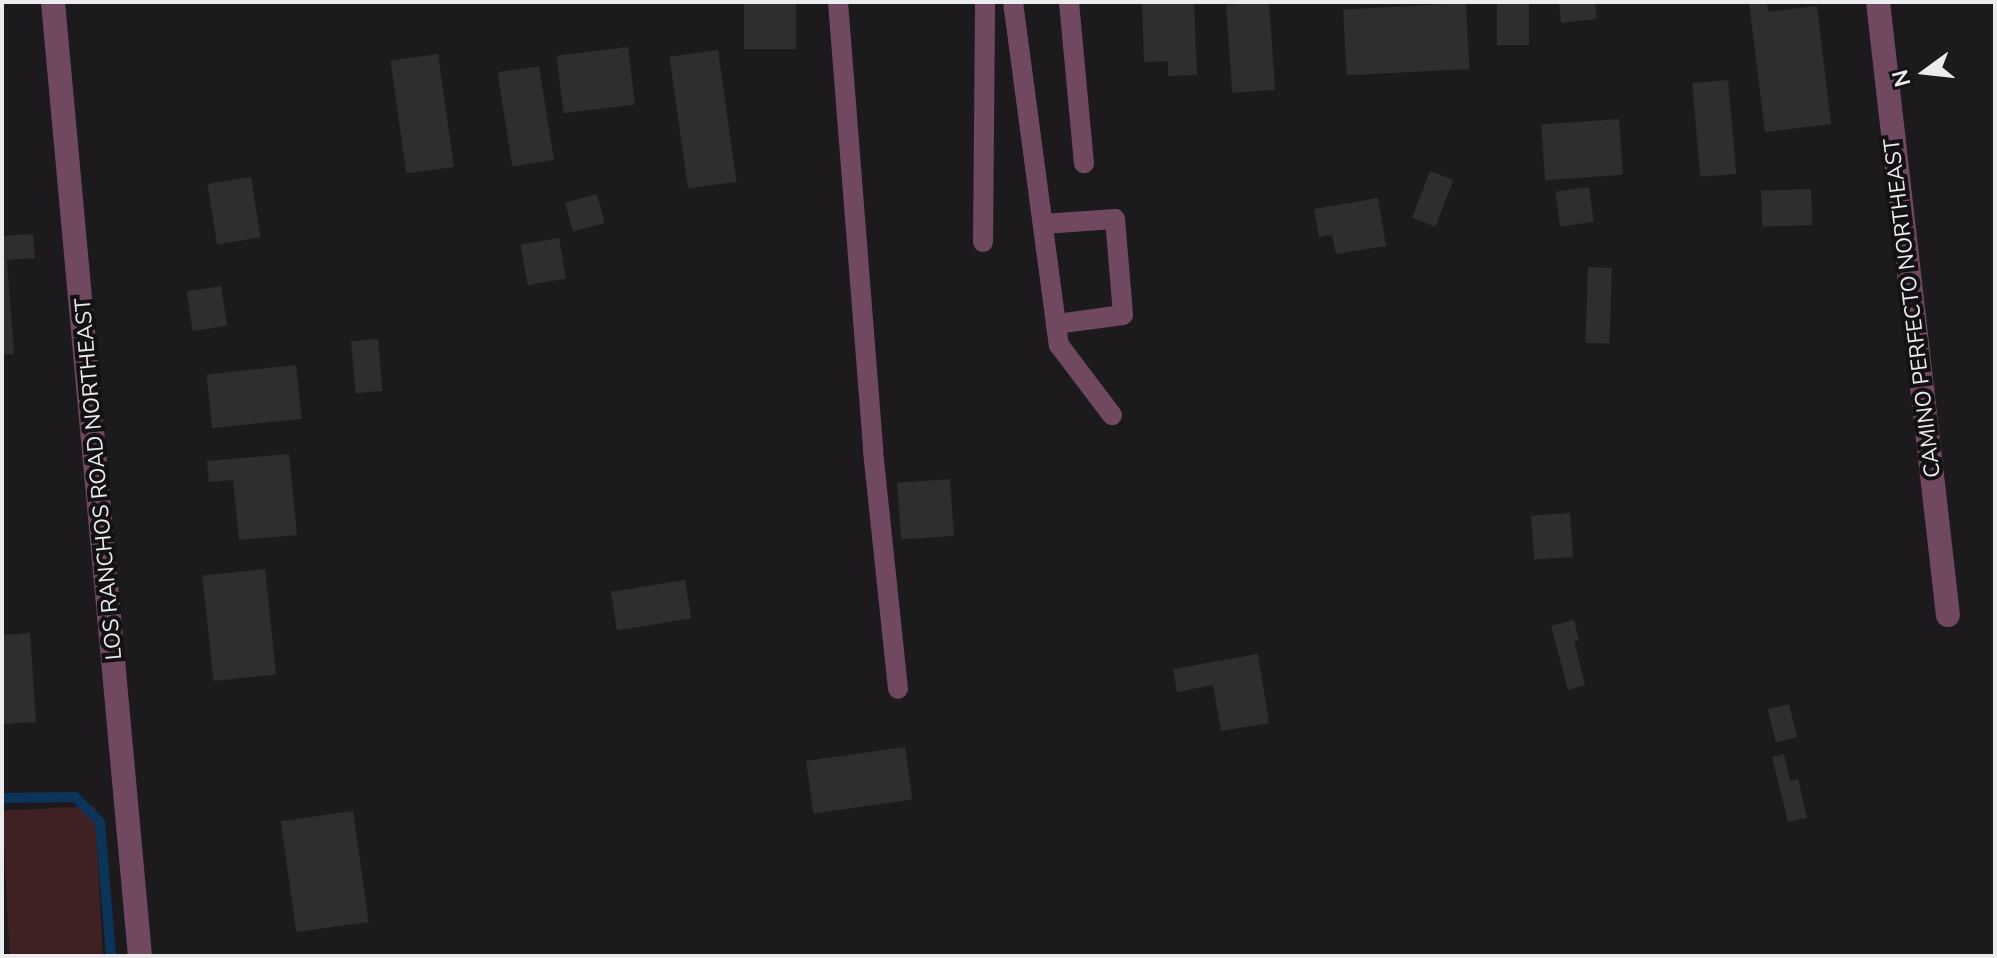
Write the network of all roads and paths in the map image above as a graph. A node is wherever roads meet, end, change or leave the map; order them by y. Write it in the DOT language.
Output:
graph roads {
  1 [pos="53,2"];
  2 [pos="838,2"];
  3 [pos="985,2"];
  4 [pos="1013,2"];
  5 [pos="1069,2"];
  6 [pos="1878,2"];
  7 [pos="1084,163"];
  8 [pos="1043,224"];
  9 [pos="983,242"];
  10 [pos="1056,324"];
  11 [pos="1112,415"];
  12 [pos="1948,615"];
  13 [pos="898,689"];
  14 [pos="140,956"];
  1 -- 14 [label="street, LOS RANCHOS ROAD NORTHEAST"];
  2 -- 13 [label="lane"];
  3 -- 9 [label="lane"];
  4 -- 8 [label="lane"];
  5 -- 7 [label="lane"];
  6 -- 12 [label="street, CAMINO PERFECTO NORTHEAST"];
  8 -- 10 [label="lane"];
  8 -- 10 [label="lane"];
  10 -- 11 [label="lane"];
}
